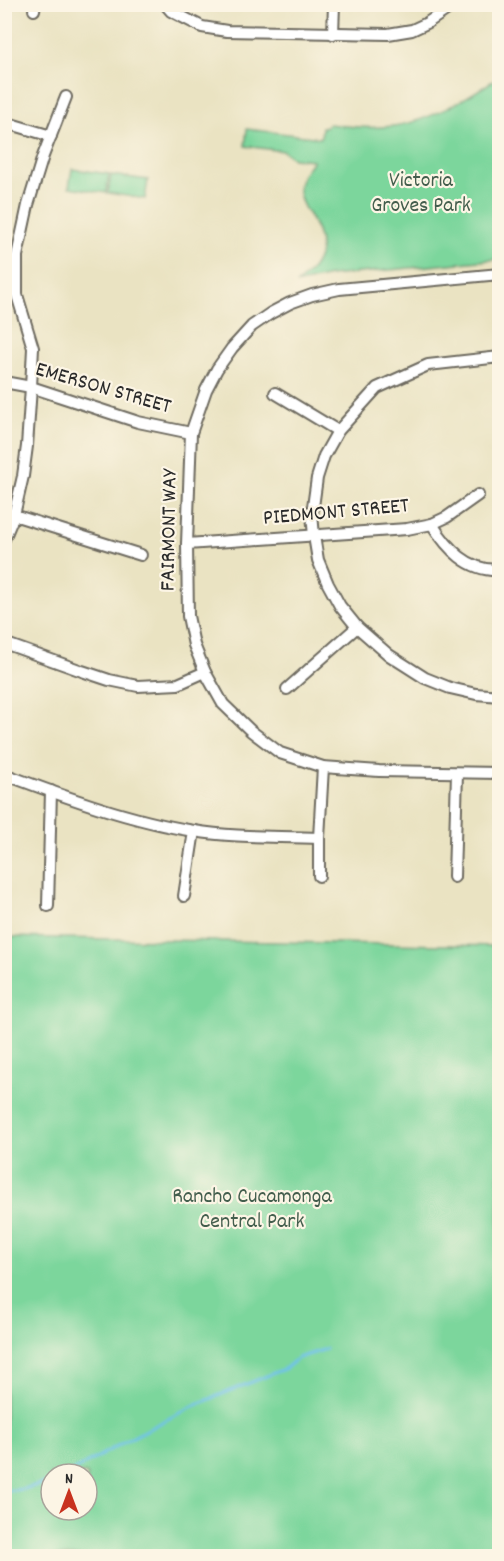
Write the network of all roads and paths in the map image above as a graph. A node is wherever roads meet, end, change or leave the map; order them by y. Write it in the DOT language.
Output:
graph roads {
  1 [pos="165,4"];
  2 [pos="334,4"];
  3 [pos="455,4"];
  4 [pos="333,34"];
  5 [pos="66,97"];
  6 [pos="4,122"];
  7 [pos="51,136"];
  8 [pos="4,254"];
  9 [pos="17,256"];
  10 [pos="500,274"];
  11 [pos="500,357"];
  12 [pos="4,382"];
  13 [pos="31,387"];
  14 [pos="276,393"];
  15 [pos="339,430"];
  16 [pos="191,433"];
  17 [pos="478,495"];
  18 [pos="9,514"];
  19 [pos="432,524"];
  20 [pos="314,536"];
  21 [pos="4,539"];
  22 [pos="187,544"];
  23 [pos="141,555"];
  24 [pos="500,570"];
  25 [pos="357,627"];
  26 [pos="4,644"];
  27 [pos="205,672"];
  28 [pos="287,689"];
  29 [pos="500,696"];
  30 [pos="323,767"];
  31 [pos="457,773"];
  32 [pos="500,773"];
  33 [pos="4,774"];
  34 [pos="51,791"];
  35 [pos="194,831"];
  36 [pos="319,838"];
  37 [pos="319,876"];
  38 [pos="454,877"];
  39 [pos="184,896"];
  40 [pos="48,906"];
  1 -- 4 [label="street"];
  2 -- 4 [label="street"];
  3 -- 4 [label="street"];
  5 -- 7 [label="street"];
  6 -- 7 [label="street"];
  7 -- 9 [label="street"];
  8 -- 9 [label="street"];
  9 -- 13 [label="street"];
  10 -- 16 [label="street, FAIRMONT WAY"];
  11 -- 15 [label="street"];
  12 -- 13 [label="street, EMERSON STREET"];
  13 -- 16 [label="street, EMERSON STREET"];
  13 -- 18 [label="street"];
  14 -- 15 [label="street"];
  15 -- 20 [label="street"];
  16 -- 22 [label="street, FAIRMONT WAY"];
  17 -- 19 [label="street, PIEDMONT STREET"];
  18 -- 21 [label="street"];
  18 -- 23 [label="street"];
  19 -- 20 [label="street, PIEDMONT STREET"];
  19 -- 24 [label="street"];
  20 -- 22 [label="street, PIEDMONT STREET"];
  20 -- 25 [label="street"];
  22 -- 27 [label="street, FAIRMONT WAY"];
  25 -- 28 [label="street"];
  25 -- 29 [label="street"];
  26 -- 27 [label="street"];
  27 -- 30 [label="street, FAIRMONT WAY"];
  30 -- 31 [label="street, FAIRMONT WAY"];
  30 -- 36 [label="street"];
  31 -- 32 [label="street, FAIRMONT WAY"];
  31 -- 38 [label="street"];
  33 -- 34 [label="street"];
  34 -- 35 [label="street"];
  34 -- 40 [label="street"];
  35 -- 36 [label="street"];
  35 -- 39 [label="street"];
  36 -- 37 [label="street"];
}
